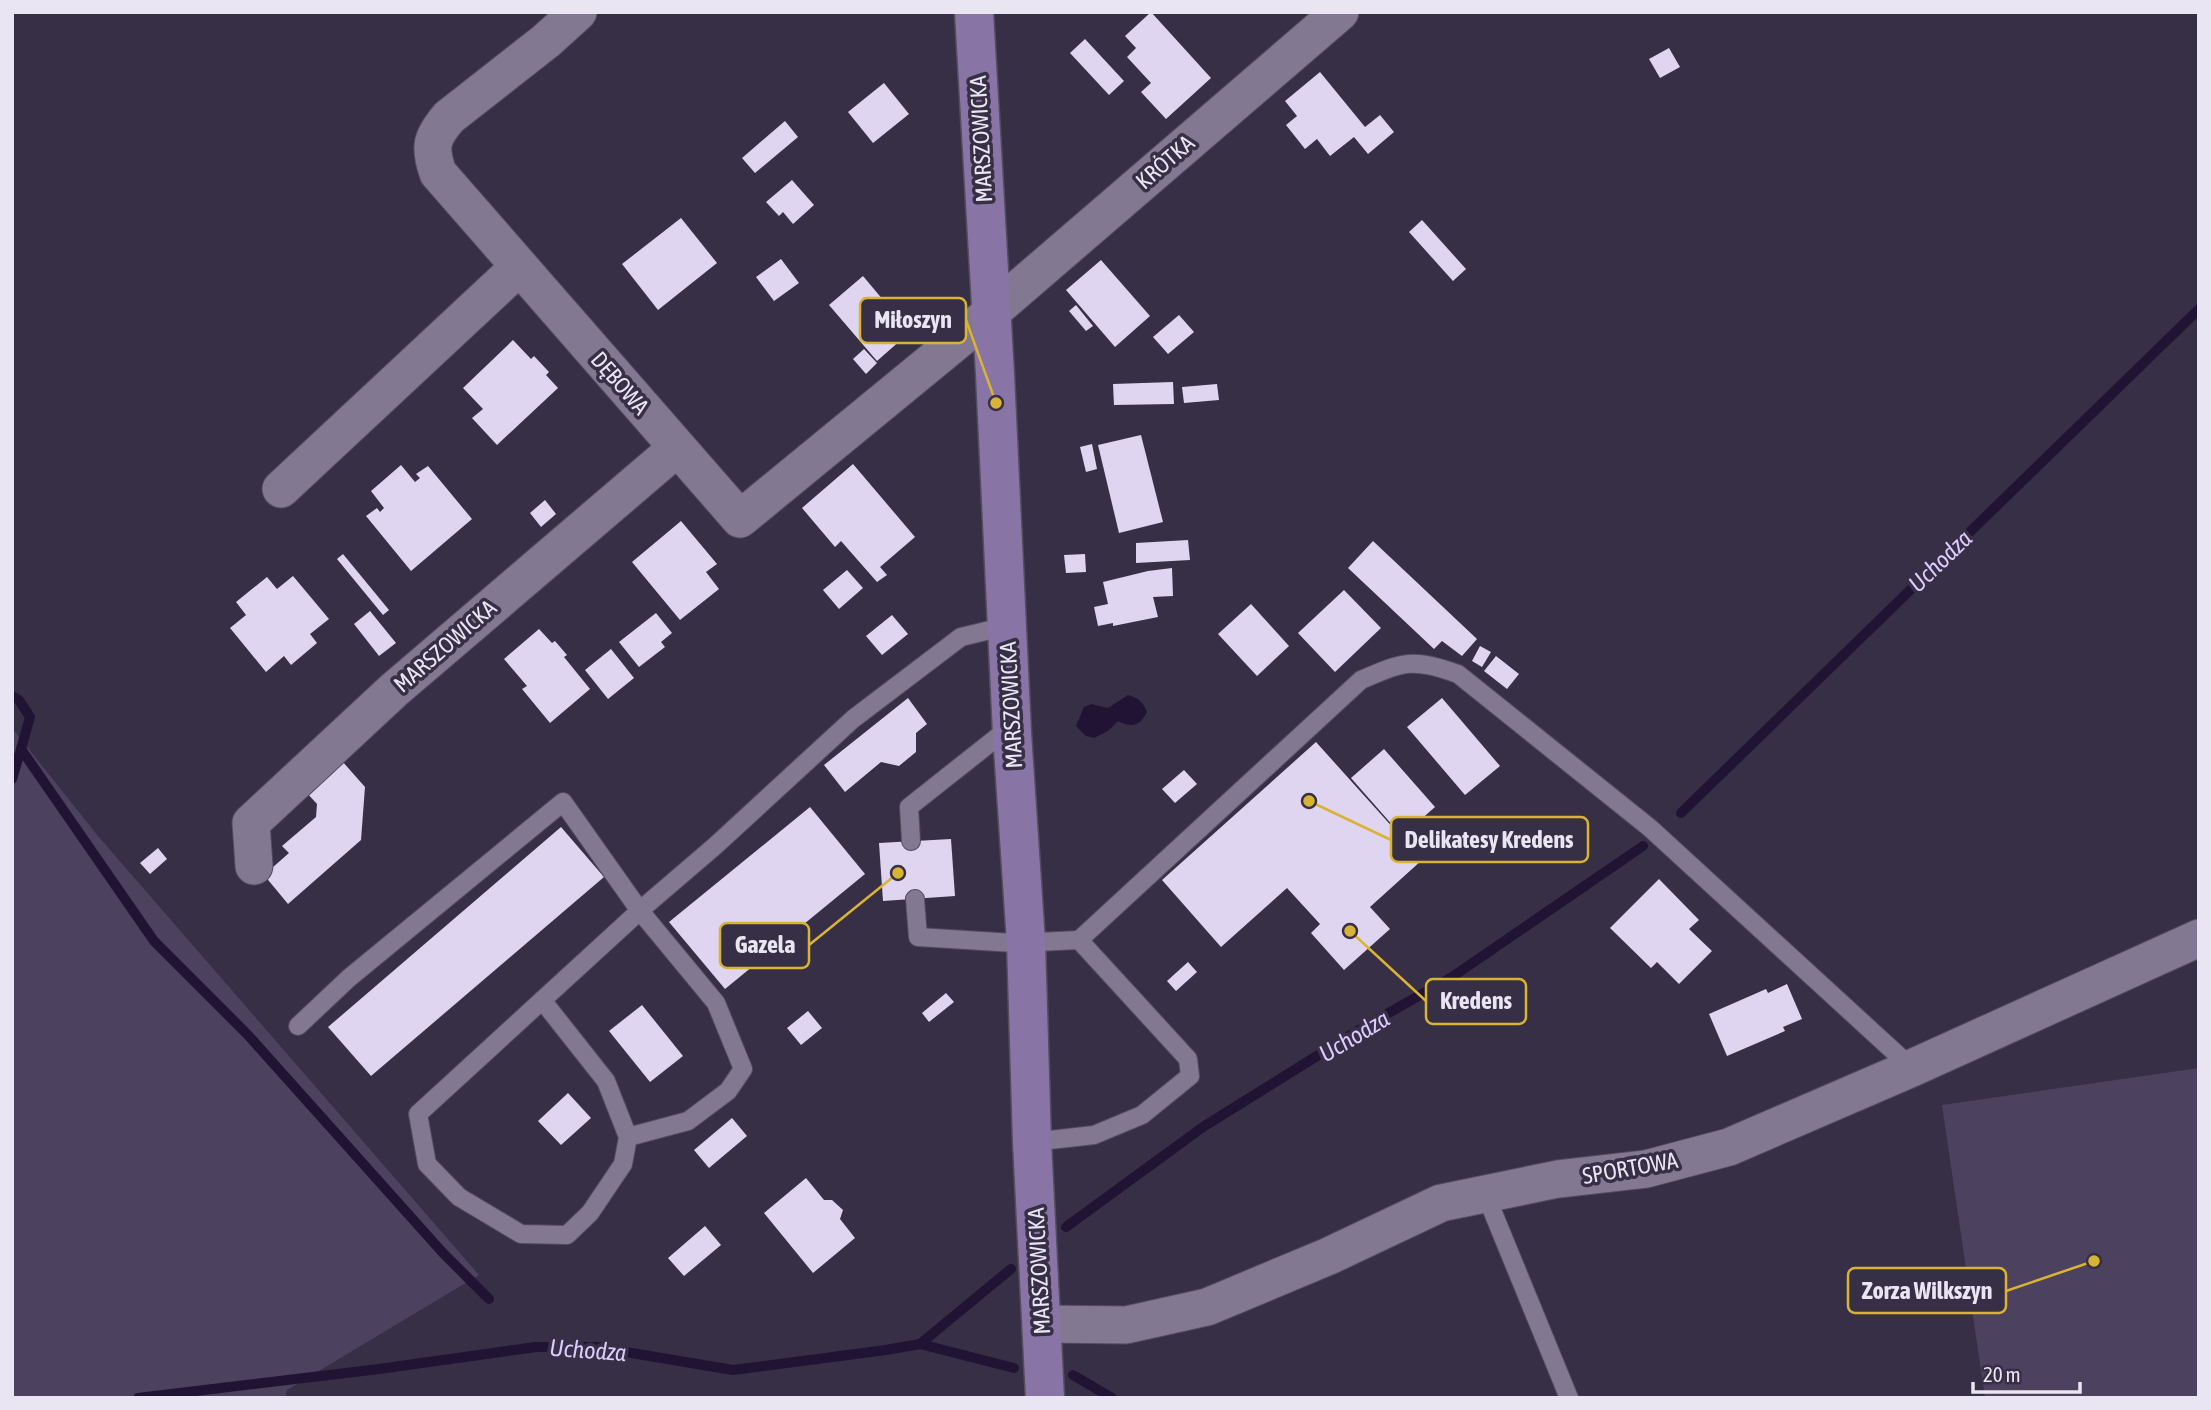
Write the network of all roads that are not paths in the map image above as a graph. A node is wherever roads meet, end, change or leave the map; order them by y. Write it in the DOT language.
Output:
graph roads {
  1 [pos="578,12"];
  2 [pos="974,12"];
  3 [pos="1340,12"];
  4 [pos="519,267"];
  5 [pos="991,313"];
  6 [pos="677,447"];
  7 [pos="281,489"];
  8 [pos="1007,626"];
  9 [pos="1012,733"];
  10 [pos="911,841"];
  11 [pos="254,866"];
  12 [pos="915,899"];
  13 [pos="640,911"];
  14 [pos="2199,938"];
  15 [pos="1079,940"];
  16 [pos="1026,942"];
  17 [pos="542,1000"];
  18 [pos="298,1026"];
  19 [pos="1912,1068"];
  20 [pos="628,1137"];
  21 [pos="1032,1142"];
  22 [pos="1485,1193"];
  23 [pos="1043,1324"];
  24 [pos="1045,1398"];
  25 [pos="1569,1398"];
  1 -- 4 [label="street, DĘBOWA"];
  2 -- 5 [label="street, MARSZOWICKA"];
  3 -- 5 [label="street, KRÓTKA"];
  4 -- 6 [label="street, DĘBOWA"];
  4 -- 7 [label="street"];
  5 -- 6 [label="street, DĘBOWA"];
  5 -- 8 [label="street, MARSZOWICKA"];
  6 -- 11 [label="street, MARSZOWICKA"];
  8 -- 9 [label="street, MARSZOWICKA"];
  8 -- 13 [label="lane"];
  9 -- 10 [label="lane"];
  9 -- 16 [label="street, MARSZOWICKA"];
  12 -- 16 [label="lane"];
  13 -- 17 [label="lane"];
  13 -- 18 [label="lane"];
  13 -- 20 [label="lane"];
  14 -- 19 [label="street, SPORTOWA"];
  15 -- 16 [label="lane"];
  15 -- 19 [label="lane"];
  15 -- 21 [label="lane"];
  16 -- 21 [label="street, MARSZOWICKA"];
  17 -- 20 [label="lane"];
  17 -- 20 [label="lane"];
  19 -- 22 [label="street, SPORTOWA"];
  21 -- 23 [label="street, MARSZOWICKA"];
  22 -- 23 [label="street, SPORTOWA"];
  22 -- 25 [label="lane"];
  23 -- 24 [label="street, MARSZOWICKA"];
}
